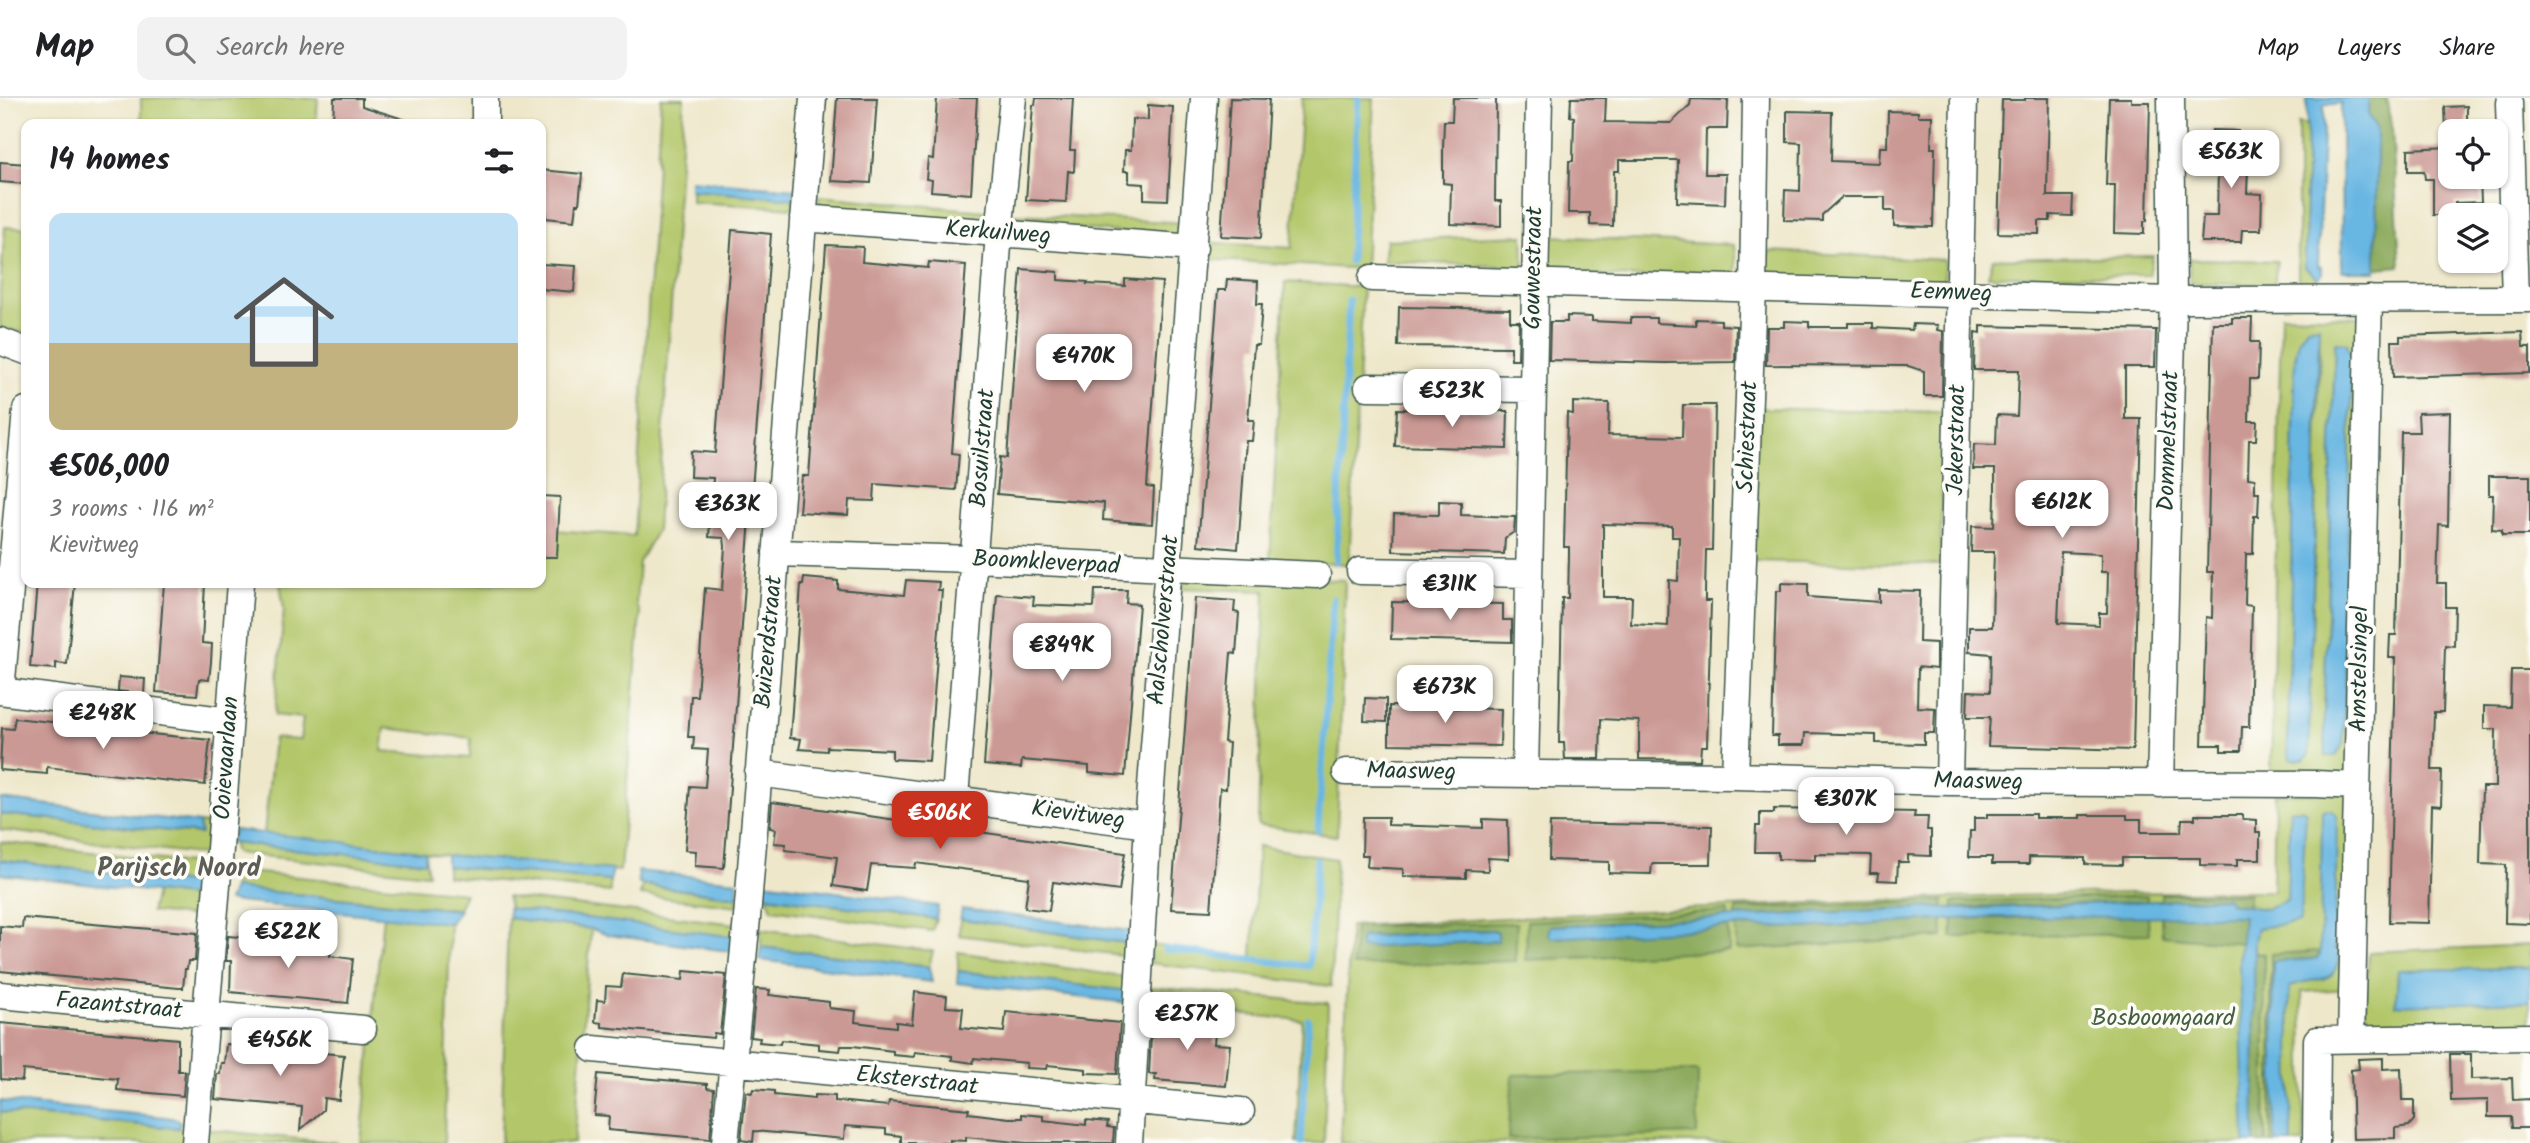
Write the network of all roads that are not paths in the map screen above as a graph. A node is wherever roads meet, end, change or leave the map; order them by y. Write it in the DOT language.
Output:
graph roads {
  1 [pos="485,98"];
  2 [pos="813,98"];
  3 [pos="1013,98"];
  4 [pos="1204,98"];
  5 [pos="1539,98"];
  6 [pos="1756,98"];
  7 [pos="1964,98"];
  8 [pos="2171,98"];
  9 [pos="2509,103"];
  10 [pos="485,119"];
  11 [pos="803,218"];
  12 [pos="999,233"];
  13 [pos="1194,248"];
  14 [pos="1372,278"];
  15 [pos="1534,282"];
  16 [pos="1753,288"];
  17 [pos="1961,294"];
  18 [pos="2370,299"];
  19 [pos="2523,299"];
  20 [pos="2173,300"];
  21 [pos="0,341"];
  22 [pos="21,349"];
  23 [pos="1367,387"];
  24 [pos="1531,389"];
  25 [pos="21,464"];
  26 [pos="776,553"];
  27 [pos="974,559"];
  28 [pos="1168,568"];
  29 [pos="1360,571"];
  30 [pos="1528,574"];
  31 [pos="1317,575"];
  32 [pos="240,588"];
  33 [pos="0,691"];
  34 [pos="229,721"];
  35 [pos="1346,772"];
  36 [pos="758,773"];
  37 [pos="1525,774"];
  38 [pos="1735,776"];
  39 [pos="1949,782"];
  40 [pos="2160,784"];
  41 [pos="2357,786"];
  42 [pos="955,798"];
  43 [pos="1148,825"];
  44 [pos="0,995"];
  45 [pos="205,1013"];
  46 [pos="363,1029"];
  47 [pos="2530,1037"];
  48 [pos="2351,1040"];
  49 [pos="593,1049"];
  50 [pos="733,1063"];
  51 [pos="1132,1102"];
  52 [pos="1241,1111"];
  53 [pos="195,1143"];
  54 [pos="725,1143"];
  55 [pos="1129,1143"];
  56 [pos="2316,1143"];
  1 -- 10 [label="street"];
  2 -- 11 [label="street, Buizerdstraat"];
  3 -- 12 [label="street, Bosuilstraat"];
  4 -- 13 [label="street, Aalscholverstraat"];
  5 -- 15 [label="street, Gouwestraat"];
  6 -- 16 [label="street, Schiestraat"];
  7 -- 17 [label="street, Jekerstraat"];
  8 -- 20 [label="street, Dommelstraat"];
  9 -- 19 [label="street"];
  11 -- 12 [label="street, Kerkuilweg"];
  11 -- 26 [label="street, Buizerdstraat"];
  12 -- 13 [label="street, Kerkuilweg"];
  12 -- 27 [label="street, Bosuilstraat"];
  13 -- 28 [label="street, Aalscholverstraat"];
  14 -- 15 [label="street, Eemweg"];
  15 -- 16 [label="street, Eemweg"];
  15 -- 24 [label="street, Gouwestraat"];
  16 -- 17 [label="street, Eemweg"];
  16 -- 38 [label="street, Schiestraat"];
  17 -- 20 [label="street, Eemweg"];
  17 -- 39 [label="street, Jekerstraat"];
  18 -- 19 [label="street, Eemweg"];
  18 -- 20 [label="street, Eemweg"];
  18 -- 41 [label="street, Amstelsingel"];
  20 -- 40 [label="street, Dommelstraat"];
  21 -- 22 [label="street"];
  23 -- 24 [label="street"];
  24 -- 30 [label="street, Gouwestraat"];
  25 -- 33 [label="street"];
  26 -- 27 [label="street, Boomkleverpad"];
  26 -- 36 [label="street, Buizerdstraat"];
  27 -- 28 [label="street, Boomkleverpad"];
  27 -- 42 [label="street, Bosuilstraat"];
  28 -- 31 [label="street, Boomkleverpad"];
  28 -- 43 [label="street, Aalscholverstraat"];
  29 -- 30 [label="street"];
  30 -- 37 [label="street, Gouwestraat"];
  32 -- 34 [label="street, Ooievaarlaan"];
  33 -- 34 [label="street"];
  34 -- 45 [label="street, Ooievaarlaan"];
  35 -- 37 [label="street, Maasweg"];
  36 -- 42 [label="street, Kievitweg"];
  36 -- 50 [label="street, Buizerdstraat"];
  37 -- 38 [label="street, Maasweg"];
  38 -- 39 [label="street, Maasweg"];
  39 -- 40 [label="street, Maasweg"];
  40 -- 41 [label="street, Maasweg"];
  41 -- 48 [label="street, Amstelsingel"];
  42 -- 43 [label="street, Kievitweg"];
  43 -- 51 [label="street, Aalscholverstraat"];
  44 -- 45 [label="street, Fazantstraat"];
  45 -- 46 [label="street, Fazantstraat"];
  45 -- 53 [label="street, Ooievaarlaan"];
  47 -- 48 [label="street"];
  48 -- 56 [label="street"];
  49 -- 50 [label="street, Eksterstraat"];
  50 -- 51 [label="street, Eksterstraat"];
  50 -- 54 [label="street, Buizerdstraat"];
  51 -- 52 [label="street, Eksterstraat"];
  51 -- 55 [label="street, Aalscholverstraat"];
}
